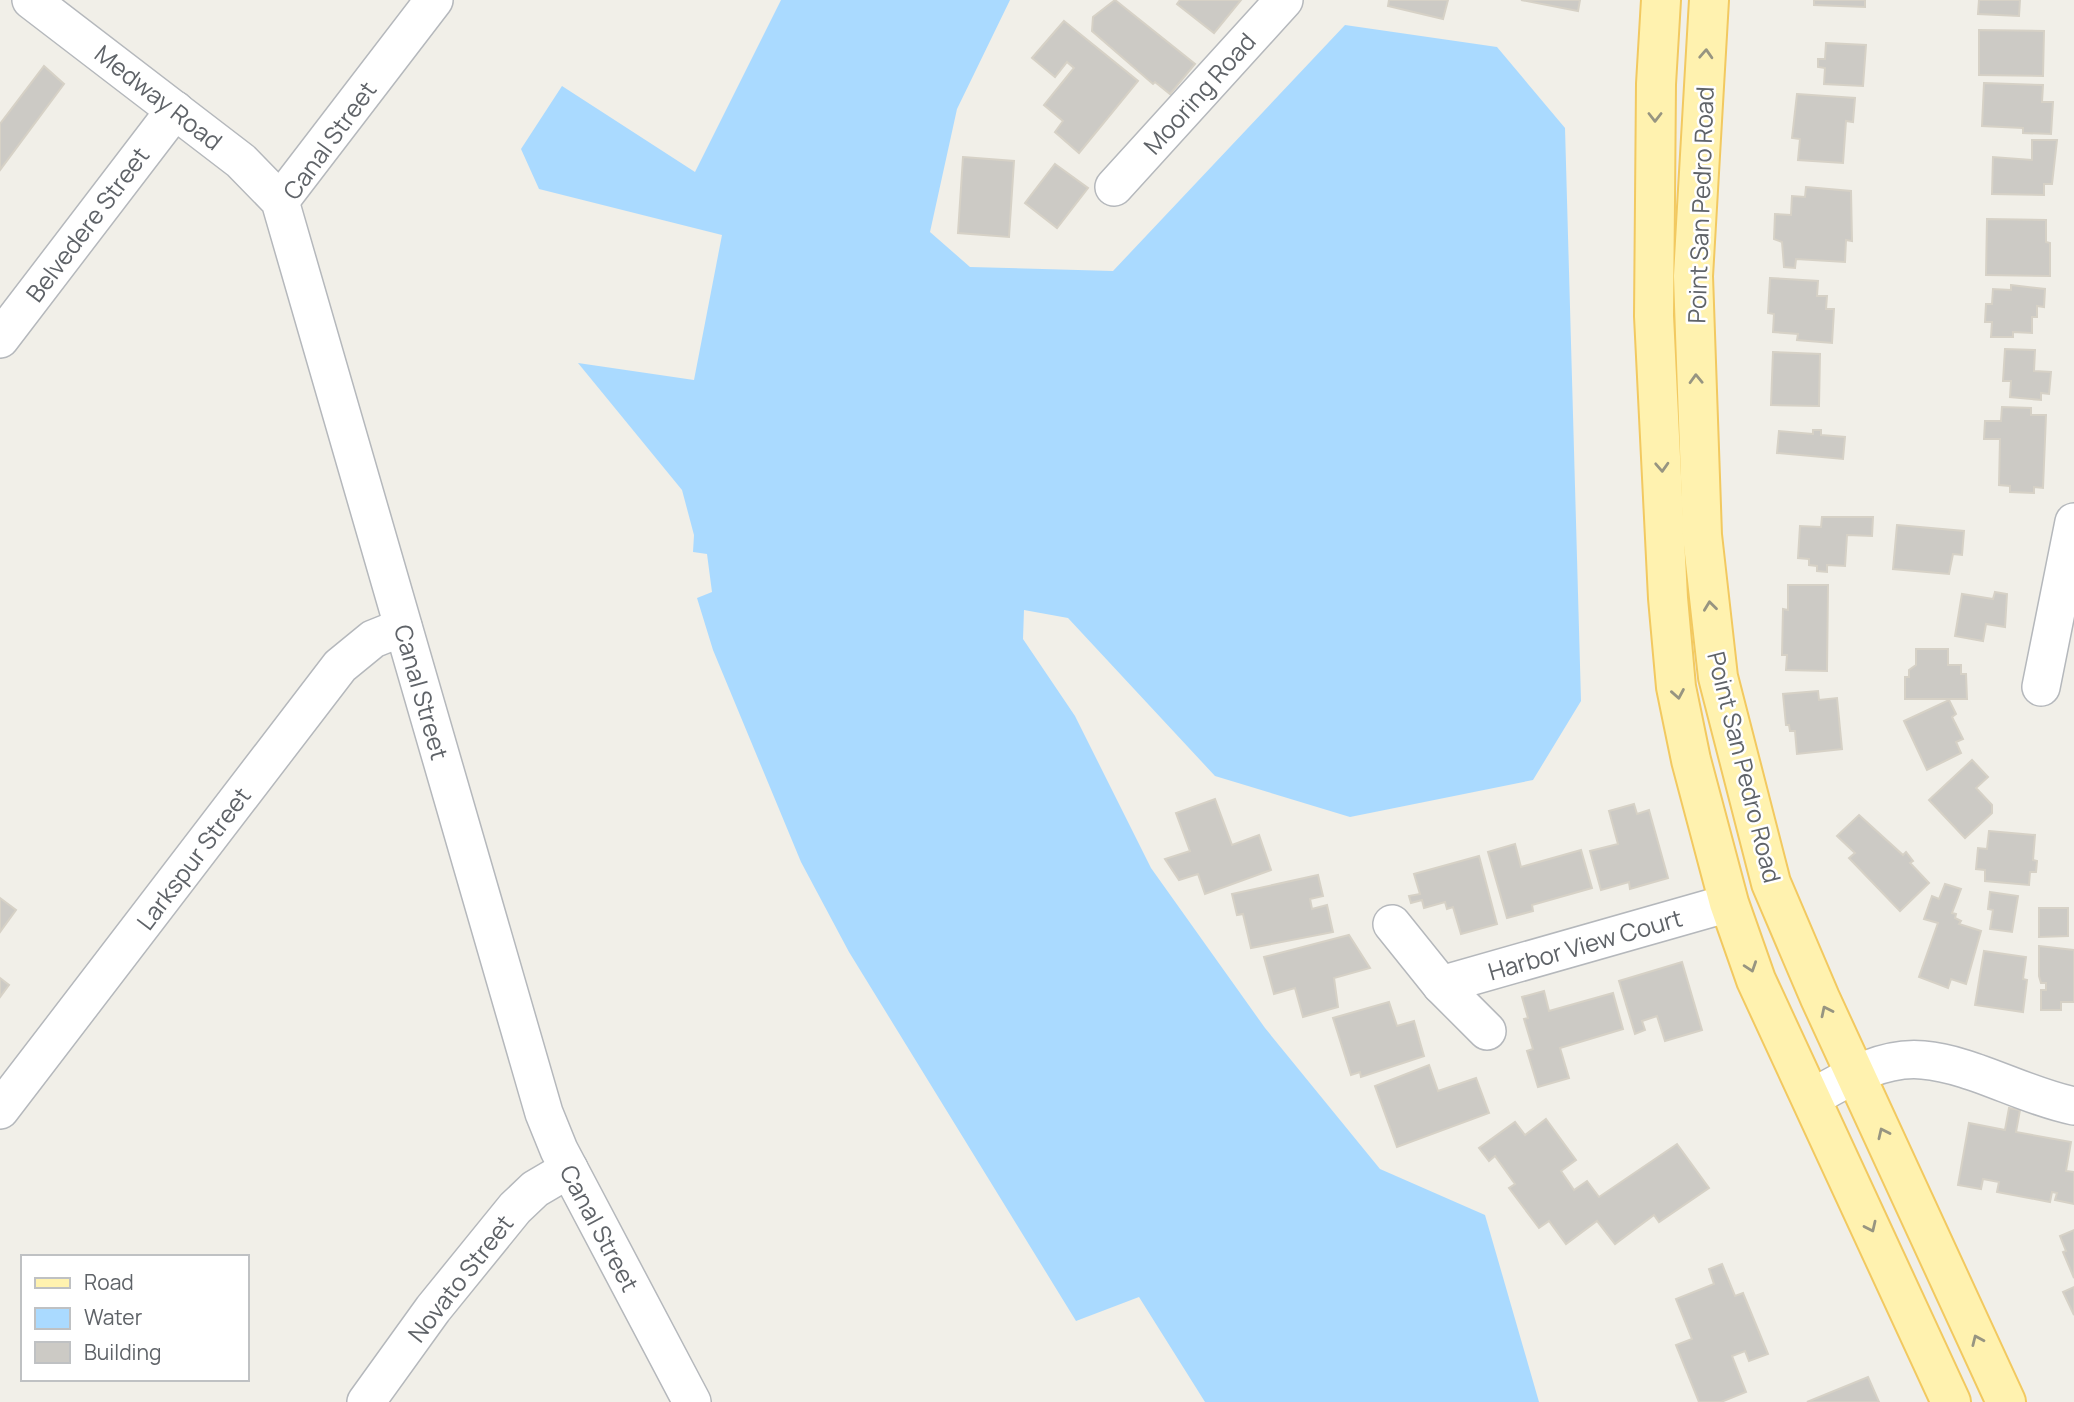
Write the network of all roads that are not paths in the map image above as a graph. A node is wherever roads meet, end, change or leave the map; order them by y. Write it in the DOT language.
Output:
graph roads {
  1 [pos="31,0"];
  2 [pos="434,0"];
  3 [pos="1284,0"];
  4 [pos="1661,0"];
  5 [pos="1709,0"];
  6 [pos="175,110"];
  7 [pos="1114,187"];
  8 [pos="280,201"];
  9 [pos="0,339"];
  10 [pos="2074,522"];
  11 [pos="403,627"];
  12 [pos="2041,687"];
  13 [pos="1728,903"];
  14 [pos="1392,924"];
  15 [pos="1441,985"];
  16 [pos="1487,1031"];
  17 [pos="1856,1073"];
  18 [pos="1812,1098"];
  19 [pos="2074,1106"];
  20 [pos="0,1110"];
  21 [pos="569,1169"];
  22 [pos="366,1402"];
  23 [pos="692,1402"];
  24 [pos="1951,1402"];
  25 [pos="2006,1402"];
  1 -- 6 [label="street, Medway Road"];
  2 -- 8 [label="street, Canal Street"];
  3 -- 7 [label="street, Mooring Road"];
  4 -- 13 [label="main road, Point San Pedro Road, one-way"];
  17 -- 5 [label="main road, Point San Pedro Road, one-way"];
  6 -- 8 [label="street, Medway Road"];
  6 -- 9 [label="street, Belvedere Street"];
  8 -- 11 [label="street, Canal Street"];
  10 -- 12 [label="street"];
  11 -- 20 [label="street, Larkspur Street"];
  11 -- 21 [label="street, Canal Street"];
  13 -- 15 [label="street, Harbor View Court"];
  13 -- 18 [label="main road, Point San Pedro Road, one-way"];
  14 -- 15 [label="street, Harbor View Court"];
  15 -- 16 [label="street, Harbor View Court"];
  17 -- 18 [label="street"];
  17 -- 19 [label="street"];
  25 -- 17 [label="main road, Point San Pedro Road, one-way"];
  18 -- 24 [label="main road, Point San Pedro Road, one-way"];
  21 -- 22 [label="street, Novato Street"];
  21 -- 23 [label="street, Canal Street"];
}
